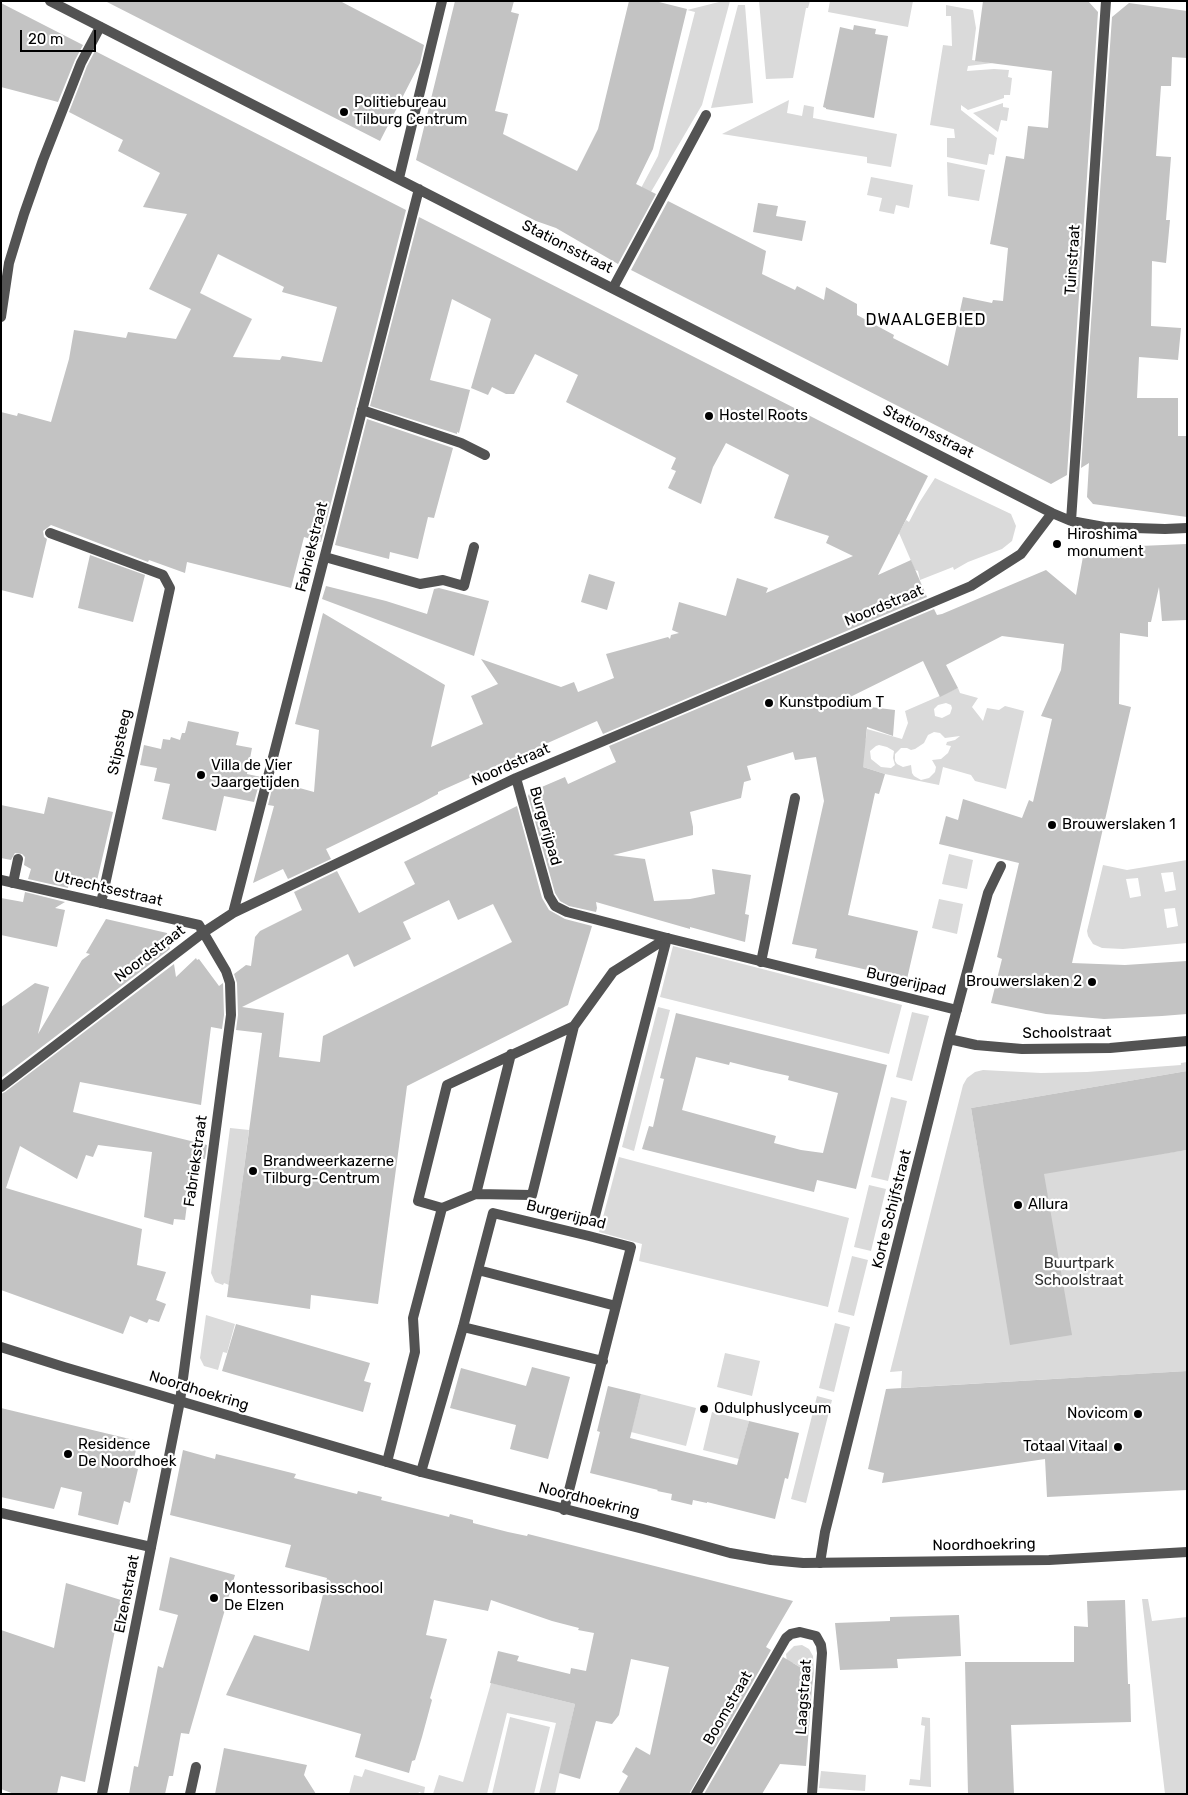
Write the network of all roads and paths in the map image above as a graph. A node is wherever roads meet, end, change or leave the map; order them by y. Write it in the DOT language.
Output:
graph roads {
  1 [pos="50,1"];
  2 [pos="442,1"];
  3 [pos="1106,1"];
  4 [pos="100,27"];
  5 [pos="706,115"];
  6 [pos="399,178"];
  7 [pos="419,189"];
  8 [pos="613,288"];
  9 [pos="1,317"];
  10 [pos="362,410"];
  11 [pos="485,455"];
  12 [pos="1052,513"];
  13 [pos="1070,521"];
  14 [pos="1187,528"];
  15 [pos="50,532"];
  16 [pos="474,547"];
  17 [pos="324,557"];
  18 [pos="516,778"];
  19 [pos="795,798"];
  20 [pos="18,858"];
  21 [pos="1001,866"];
  22 [pos="1,880"];
  23 [pos="13,883"];
  24 [pos="101,903"];
  25 [pos="233,913"];
  26 [pos="204,932"];
  27 [pos="667,938"];
  28 [pos="761,962"];
  29 [pos="957,1010"];
  30 [pos="574,1026"];
  31 [pos="949,1039"];
  32 [pos="1187,1041"];
  33 [pos="511,1054"];
  34 [pos="1,1087"];
  35 [pos="476,1194"];
  36 [pos="442,1208"];
  37 [pos="594,1216"];
  38 [pos="478,1270"];
  39 [pos="616,1306"];
  40 [pos="463,1327"];
  41 [pos="1,1347"];
  42 [pos="603,1361"];
  43 [pos="180,1401"];
  44 [pos="387,1462"];
  45 [pos="421,1472"];
  46 [pos="564,1510"];
  47 [pos="1,1513"];
  48 [pos="151,1546"];
  49 [pos="1187,1552"];
  50 [pos="820,1563"];
  51 [pos="786,1638"];
  52 [pos="196,1767"];
  53 [pos="102,1794"];
  54 [pos="190,1794"];
  55 [pos="696,1794"];
  56 [pos="812,1794"];
  1 -- 4 [label="street, Stationsstraat"];
  2 -- 6 [label="street"];
  3 -- 13 [label="street, Tuinstraat"];
  4 -- 6 [label="street, Stationsstraat"];
  4 -- 9 [label="street"];
  5 -- 8 [label="street"];
  6 -- 7 [label="street, Stationsstraat"];
  7 -- 8 [label="street, Stationsstraat"];
  7 -- 10 [label="street, Fabriekstraat"];
  8 -- 12 [label="street, Stationsstraat"];
  10 -- 11 [label="street"];
  10 -- 17 [label="street, Fabriekstraat"];
  12 -- 13 [label="street, Stationsstraat"];
  12 -- 18 [label="street, Noordstraat"];
  13 -- 14 [label="street, Stationsstraat"];
  15 -- 24 [label="street, Stipsteeg"];
  16 -- 17 [label="street"];
  17 -- 25 [label="street, Fabriekstraat"];
  18 -- 25 [label="street, Noordstraat"];
  18 -- 27 [label="street, Burgerijpad"];
  19 -- 28 [label="street"];
  20 -- 23 [label="street"];
  21 -- 29 [label="street, Korte Schijfstraat"];
  22 -- 23 [label="street, Utrechtsestraat"];
  23 -- 24 [label="street, Utrechtsestraat"];
  24 -- 26 [label="street, Utrechtsestraat"];
  25 -- 26 [label="street, Noordstraat"];
  26 -- 34 [label="street, Noordstraat"];
  26 -- 43 [label="street, Fabriekstraat"];
  27 -- 28 [label="street, Burgerijpad"];
  27 -- 30 [label="street"];
  27 -- 37 [label="street"];
  28 -- 29 [label="street, Burgerijpad"];
  29 -- 31 [label="street, Korte Schijfstraat"];
  30 -- 33 [label="street"];
  30 -- 35 [label="street"];
  31 -- 32 [label="street, Schoolstraat"];
  31 -- 50 [label="street, Korte Schijfstraat"];
  33 -- 35 [label="street"];
  33 -- 36 [label="street"];
  35 -- 36 [label="street"];
  36 -- 44 [label="street"];
  38 -- 39 [label="street"];
  38 -- 39 [label="street, Burgerijpad"];
  38 -- 40 [label="street, Burgerijpad"];
  39 -- 42 [label="street, Burgerijpad"];
  40 -- 42 [label="street"];
  40 -- 45 [label="street, Burgerijpad"];
  41 -- 43 [label="street, Noordhoekring"];
  42 -- 46 [label="street, Burgerijpad"];
  43 -- 44 [label="street, Noordhoekring"];
  43 -- 48 [label="street, Elzenstraat"];
  44 -- 45 [label="street, Noordhoekring"];
  45 -- 46 [label="street, Noordhoekring"];
  46 -- 50 [label="street, Noordhoekring"];
  47 -- 48 [label="street"];
  48 -- 53 [label="street, Elzenstraat"];
  49 -- 50 [label="street, Noordhoekring"];
  51 -- 55 [label="street, Boomstraat"];
  51 -- 56 [label="street, Laagstraat"];
  52 -- 54 [label="street"];
}
